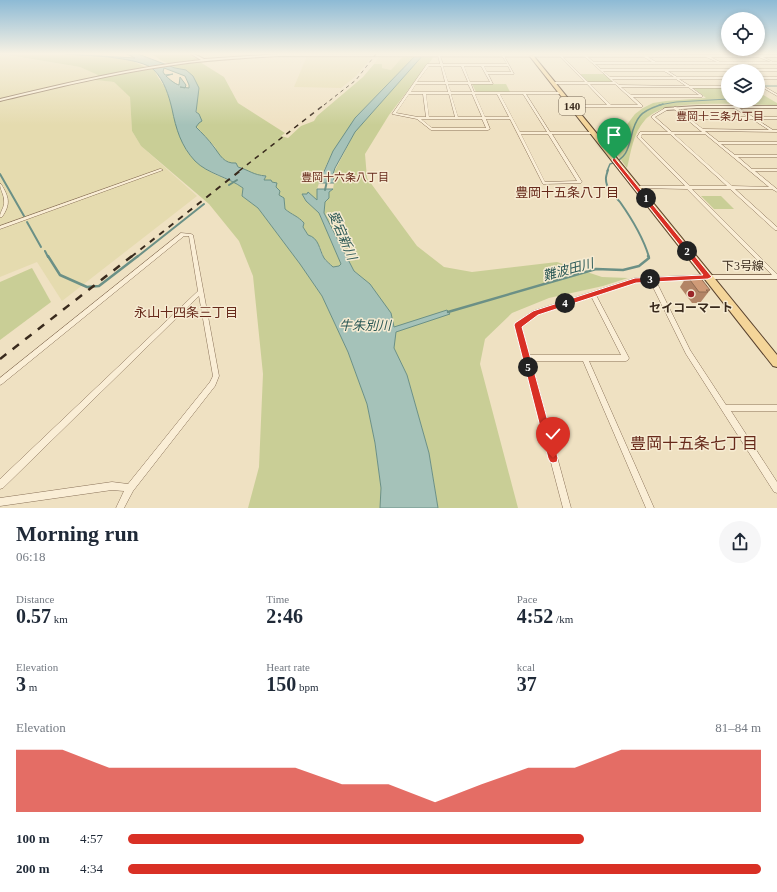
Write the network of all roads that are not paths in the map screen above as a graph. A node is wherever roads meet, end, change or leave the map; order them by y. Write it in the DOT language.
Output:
graph roads {
  1 [pos="98,78"];
  2 [pos="419,78"];
  3 [pos="446,78"];
  4 [pos="468,78"];
  5 [pos="489,78"];
  6 [pos="550,78"];
  7 [pos="583,78"];
  8 [pos="610,78"];
  9 [pos="677,78"];
  10 [pos="713,78"];
  11 [pos="721,78"];
  12 [pos="765,78"];
  13 [pos="777,78"];
  14 [pos="415,83"];
  15 [pos="447,83"];
  16 [pos="470,83"];
  17 [pos="554,83"];
  18 [pos="588,83"];
  19 [pos="616,83"];
  20 [pos="619,86"];
  21 [pos="689,87"];
  22 [pos="765,89"];
  23 [pos="408,93"];
  24 [pos="424,93"];
  25 [pos="450,93"];
  26 [pos="473,93"];
  27 [pos="498,93"];
  28 [pos="524,93"];
  29 [pos="562,94"];
  30 [pos="777,95"];
  31 [pos="630,96"];
  32 [pos="0,100"];
  33 [pos="572,106"];
  34 [pos="610,106"];
  35 [pos="721,107"];
  36 [pos="765,107"];
  37 [pos="777,107"];
  38 [pos="675,108"];
  39 [pos="737,108"];
  40 [pos="666,109"];
  41 [pos="418,118"];
  42 [pos="428,118"];
  43 [pos="457,118"];
  44 [pos="484,118"];
  45 [pos="510,118"];
  46 [pos="687,118"];
  47 [pos="753,118"];
  48 [pos="777,118"];
  49 [pos="772,131"];
  50 [pos="777,131"];
  51 [pos="704,132"];
  52 [pos="518,133"];
  53 [pos="549,133"];
  54 [pos="594,133"];
  55 [pos="671,133"];
  56 [pos="777,134"];
  57 [pos="718,143"];
  58 [pos="777,143"];
  59 [pos="734,156"];
  60 [pos="777,156"];
  61 [pos="161,170"];
  62 [pos="752,170"];
  63 [pos="777,170"];
  64 [pos="0,185"];
  65 [pos="637,187"];
  66 [pos="690,188"];
  67 [pos="732,188"];
  68 [pos="775,188"];
  69 [pos="0,216"];
  70 [pos="0,228"];
  71 [pos="777,229"];
  72 [pos="708,277"];
  73 [pos="776,278"];
  74 [pos="652,279"];
  75 [pos="200,292"];
  76 [pos="593,294"];
  77 [pos="526,358"];
  78 [pos="585,358"];
  79 [pos="777,364"];
  80 [pos="0,382"];
  81 [pos="725,408"];
  82 [pos="777,408"];
  83 [pos="0,485"];
  84 [pos="130,488"];
  85 [pos="777,489"];
  86 [pos="0,502"];
  87 [pos="120,508"];
  88 [pos="567,508"];
  89 [pos="650,508"];
  1 -- 32 [label="street"];
  2 -- 14 [label="street"];
  3 -- 15 [label="street"];
  4 -- 16 [label="street"];
  5 -- 16 [label="street"];
  6 -- 17 [label="main road, 140"];
  7 -- 18 [label="street"];
  8 -- 9 [label="street"];
  8 -- 19 [label="street"];
  9 -- 10 [label="street"];
  9 -- 21 [label="street"];
  10 -- 11 [label="street"];
  10 -- 21 [label="street"];
  12 -- 13 [label="street"];
  14 -- 15 [label="street"];
  14 -- 23 [label="street"];
  15 -- 16 [label="street"];
  15 -- 25 [label="street"];
  16 -- 26 [label="street"];
  17 -- 18 [label="street"];
  17 -- 29 [label="main road, 140"];
  18 -- 19 [label="street"];
  18 -- 34 [label="street"];
  19 -- 20 [label="street"];
  20 -- 21 [label="street"];
  20 -- 31 [label="street"];
  21 -- 31 [label="street"];
  22 -- 30 [label="street"];
  23 -- 24 [label="street"];
  23 -- 41 [label="street"];
  24 -- 25 [label="street"];
  24 -- 42 [label="street"];
  25 -- 26 [label="street"];
  25 -- 43 [label="street"];
  26 -- 27 [label="street"];
  26 -- 44 [label="street"];
  27 -- 28 [label="street"];
  27 -- 45 [label="street"];
  28 -- 29 [label="street"];
  28 -- 53 [label="street"];
  29 -- 33 [label="main road, 140"];
  31 -- 34 [label="street"];
  33 -- 34 [label="street"];
  33 -- 54 [label="main road, 140"];
  35 -- 38 [label="street"];
  36 -- 37 [label="street"];
  38 -- 40 [label="street"];
  38 -- 46 [label="street"];
  39 -- 47 [label="street"];
  40 -- 55 [label="street"];
  41 -- 42 [label="street"];
  41 -- 44 [label="street"];
  42 -- 43 [label="street"];
  43 -- 44 [label="street"];
  44 -- 45 [label="street"];
  45 -- 52 [label="street"];
  46 -- 47 [label="street"];
  46 -- 51 [label="street"];
  47 -- 48 [label="street"];
  47 -- 49 [label="street"];
  49 -- 50 [label="street"];
  49 -- 51 [label="street"];
  49 -- 56 [label="street"];
  51 -- 55 [label="street"];
  51 -- 57 [label="street"];
  52 -- 53 [label="street"];
  52 -- 53 [label="street"];
  53 -- 54 [label="street"];
  54 -- 65 [label="main road, 140"];
  55 -- 66 [label="street"];
  55 -- 67 [label="street"];
  57 -- 58 [label="street"];
  57 -- 59 [label="street"];
  59 -- 60 [label="street"];
  59 -- 62 [label="street"];
  61 -- 70 [label="street"];
  62 -- 63 [label="street"];
  62 -- 68 [label="street"];
  64 -- 69 [label="street"];
  65 -- 66 [label="street"];
  65 -- 72 [label="main road, 140"];
  66 -- 67 [label="street"];
  66 -- 73 [label="street"];
  67 -- 68 [label="street"];
  67 -- 71 [label="street"];
  72 -- 73 [label="street, 下3号線"];
  72 -- 74 [label="street"];
  72 -- 79 [label="main road, 140"];
  74 -- 76 [label="street"];
  74 -- 81 [label="street"];
  75 -- 80 [label="street"];
  75 -- 83 [label="street"];
  75 -- 84 [label="street"];
  76 -- 77 [label="street"];
  76 -- 78 [label="street"];
  77 -- 78 [label="street"];
  77 -- 88 [label="street"];
  78 -- 89 [label="street"];
  81 -- 82 [label="street"];
  81 -- 85 [label="street"];
  84 -- 86 [label="street"];
  84 -- 87 [label="street"];
}
